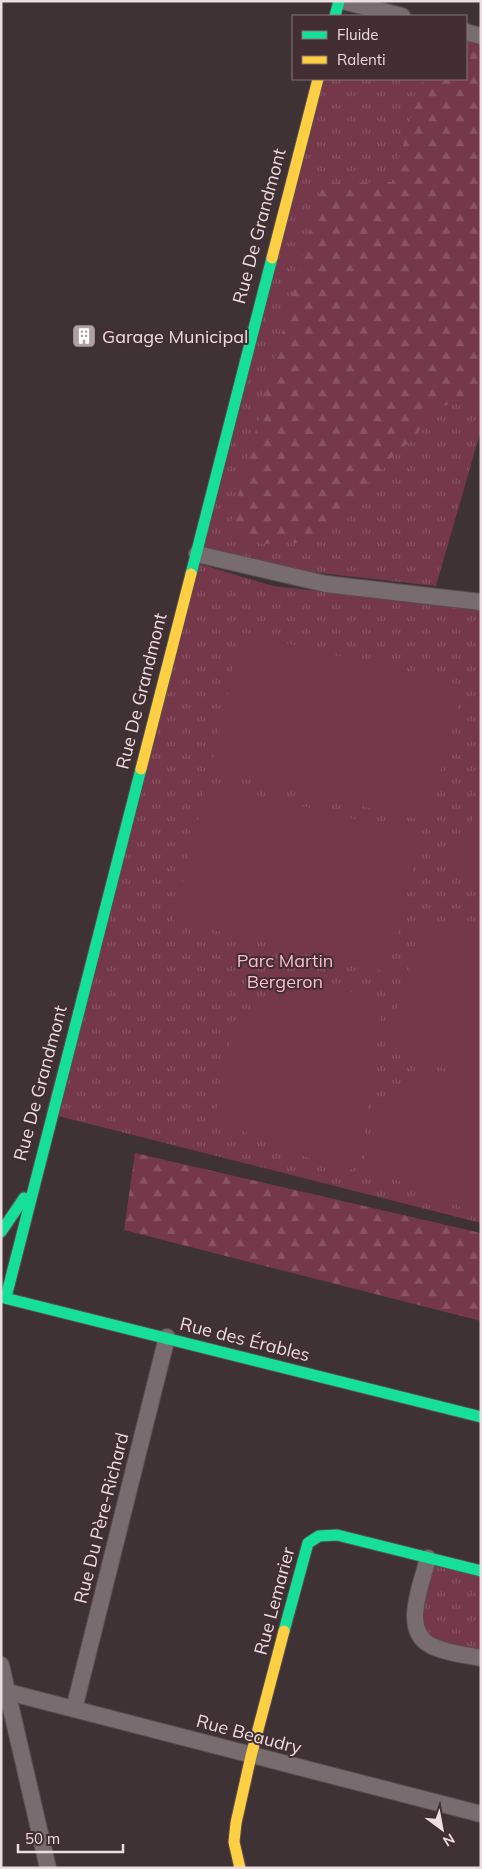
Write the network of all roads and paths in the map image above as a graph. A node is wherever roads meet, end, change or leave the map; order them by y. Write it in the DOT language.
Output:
graph roads {
  1 [pos="340,1"];
  2 [pos="335,15"];
  3 [pos="398,15"];
  4 [pos="467,32"];
  5 [pos="481,36"];
  6 [pos="318,80"];
  7 [pos="197,554"];
  8 [pos="481,602"];
  9 [pos="37,1175"];
  10 [pos="1,1232"];
  11 [pos="3,1297"];
  12 [pos="1,1313"];
  13 [pos="167,1337"];
  14 [pos="481,1417"];
  15 [pos="428,1558"];
  16 [pos="481,1572"];
  17 [pos="481,1658"];
  18 [pos="1,1665"];
  19 [pos="8,1692"];
  20 [pos="74,1709"];
  21 [pos="251,1756"];
  22 [pos="481,1814"];
  23 [pos="48,1868"];
  24 [pos="240,1868"];
  1 -- 2 [label="street"];
  1 -- 3 [label="street"];
  4 -- 5 [label="street"];
  6 -- 7 [label="street, Rue De Grandmont"];
  7 -- 8 [label="street"];
  7 -- 9 [label="street, Rue De Grandmont"];
  9 -- 10 [label="street"];
  9 -- 11 [label="street, Rue De Grandmont"];
  11 -- 12 [label="street, Rue De Grandmont"];
  11 -- 13 [label="street, Rue des Érables"];
  13 -- 14 [label="street, Rue des Érables"];
  13 -- 20 [label="street, Rue Du Père-Richard"];
  15 -- 16 [label="street, Rue Lemarier"];
  15 -- 17 [label="street"];
  15 -- 21 [label="street, Rue Lemarier"];
  18 -- 19 [label="street"];
  19 -- 20 [label="street, Rue Beaudry"];
  19 -- 23 [label="street"];
  20 -- 21 [label="street, Rue Beaudry"];
  21 -- 22 [label="street, Rue Beaudry"];
  21 -- 24 [label="street"];
}
